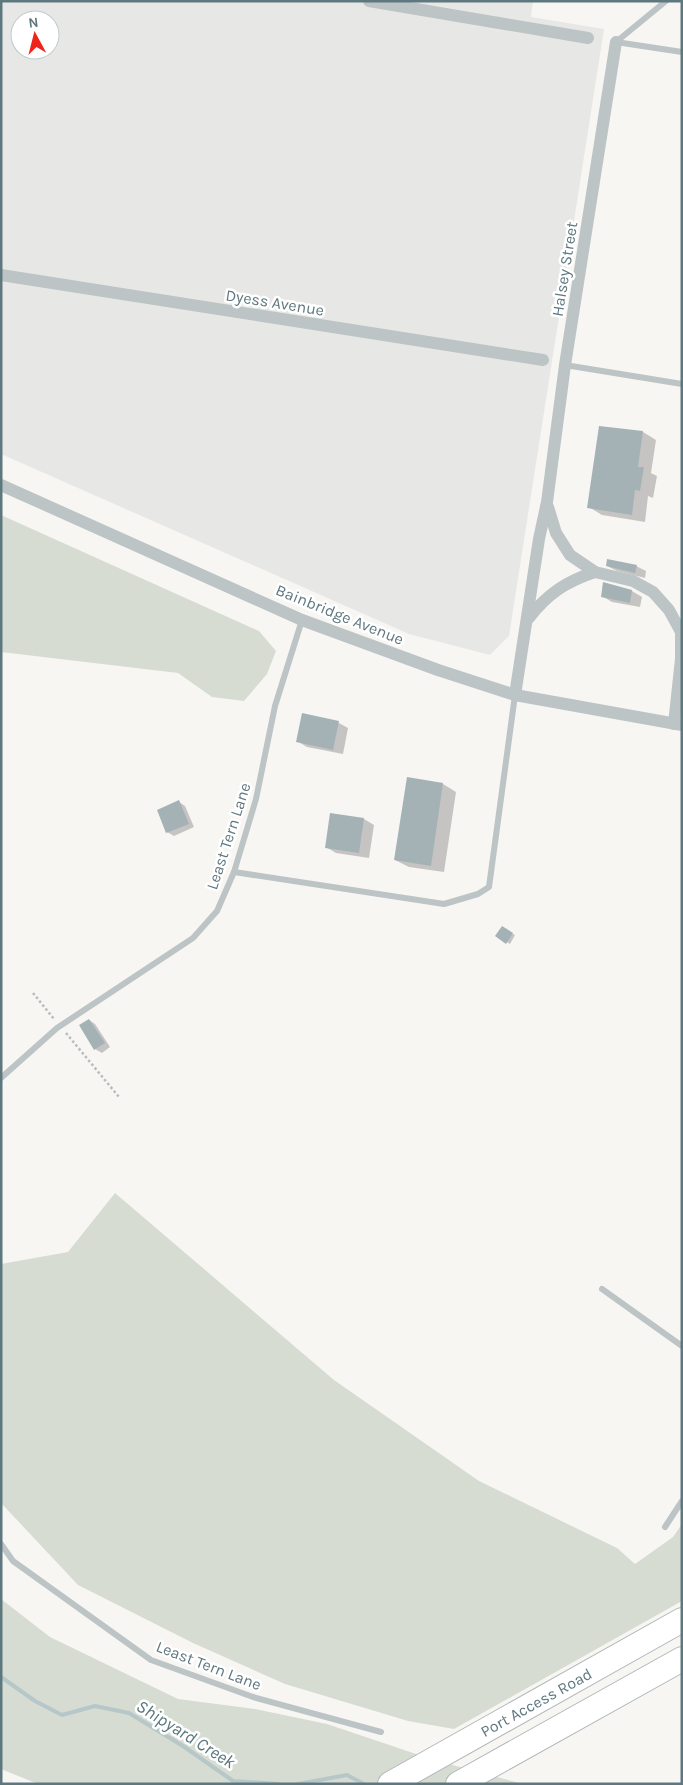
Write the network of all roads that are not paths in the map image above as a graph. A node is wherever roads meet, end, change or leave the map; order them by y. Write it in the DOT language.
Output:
graph roads {
  1 [pos="369,1"];
  2 [pos="666,1"];
  3 [pos="588,38"];
  4 [pos="616,42"];
  5 [pos="682,52"];
  6 [pos="1,275"];
  7 [pos="543,360"];
  8 [pos="565,366"];
  9 [pos="682,384"];
  10 [pos="1,485"];
  11 [pos="547,502"];
  12 [pos="595,572"];
  13 [pos="302,620"];
  14 [pos="528,620"];
  15 [pos="516,695"];
  16 [pos="678,724"];
  17 [pos="234,872"];
  18 [pos="1,1078"];
  19 [pos="602,1289"];
  20 [pos="682,1346"];
  21 [pos="682,1501"];
  22 [pos="665,1526"];
  23 [pos="1,1544"];
  24 [pos="682,1620"];
  25 [pos="682,1658"];
  26 [pos="381,1732"];
  27 [pos="390,1784"];
  28 [pos="458,1784"];
  1 -- 3 [label="street"];
  2 -- 4 [label="lane"];
  4 -- 5 [label="lane"];
  4 -- 8 [label="street, Halsey Street"];
  6 -- 7 [label="street, Dyess Avenue"];
  8 -- 9 [label="lane"];
  8 -- 11 [label="street, Halsey Street"];
  10 -- 13 [label="street, Bainbridge Avenue"];
  11 -- 12 [label="street, Halsey Street"];
  11 -- 14 [label="street, Halsey Street"];
  12 -- 14 [label="street, Halsey Street"];
  12 -- 16 [label="street, Halsey Street"];
  13 -- 15 [label="street, Bainbridge Avenue"];
  13 -- 17 [label="lane, Least Tern Lane"];
  14 -- 15 [label="street, Halsey Street"];
  15 -- 16 [label="street, Bainbridge Avenue"];
  15 -- 17 [label="lane"];
  17 -- 18 [label="lane, Least Tern Lane"];
  19 -- 20 [label="lane"];
  21 -- 22 [label="lane"];
  23 -- 26 [label="lane, Least Tern Lane"];
  24 -- 27 [label="highway, Port Access Road"];
  25 -- 28 [label="highway, Port Access Road"];
}
